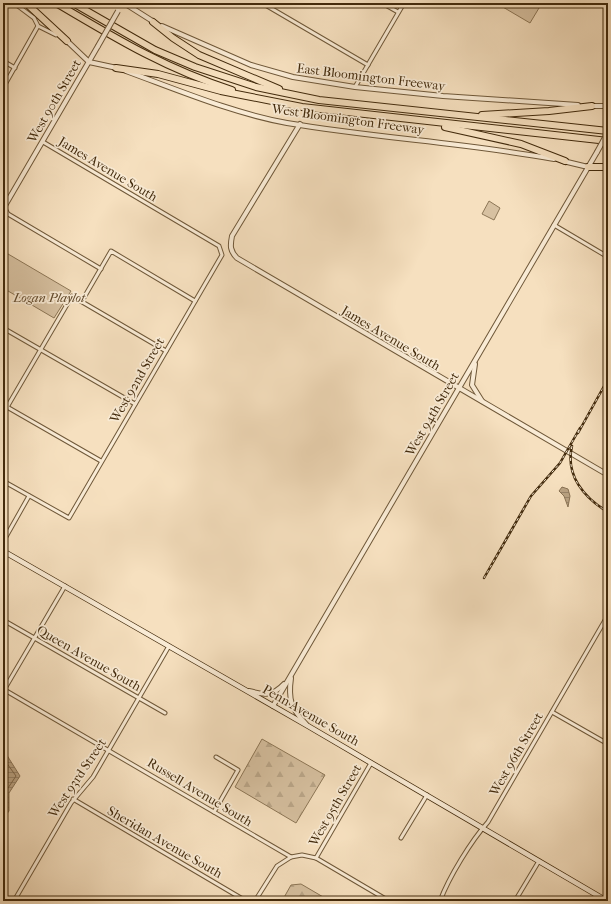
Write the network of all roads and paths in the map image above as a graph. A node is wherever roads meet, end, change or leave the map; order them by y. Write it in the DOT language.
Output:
graph roads {
  1 [pos="14,3"];
  2 [pos="26,3"];
  3 [pos="56,3"];
  4 [pos="73,3"];
  5 [pos="123,3"];
  6 [pos="262,3"];
  7 [pos="382,3"];
  8 [pos="404,3"];
  9 [pos="398,12"];
  10 [pos="153,22"];
  11 [pos="38,26"];
  12 [pos="66,41"];
  13 [pos="3,61"];
  14 [pos="89,62"];
  15 [pos="368,65"];
  16 [pos="15,68"];
  17 [pos="116,68"];
  18 [pos="354,87"];
  19 [pos="3,88"];
  20 [pos="296,96"];
  21 [pos="262,99"];
  22 [pos="592,106"];
  23 [pos="608,106"];
  24 [pos="465,116"];
  25 [pos="418,121"];
  26 [pos="300,124"];
  27 [pos="608,132"];
  28 [pos="608,141"];
  29 [pos="43,142"];
  30 [pos="565,161"];
  31 [pos="588,167"];
  32 [pos="608,167"];
  33 [pos="3,208"];
  34 [pos="554,225"];
  35 [pos="222,251"];
  36 [pos="608,257"];
  37 [pos="101,270"];
  38 [pos="82,301"];
  39 [pos="195,301"];
  40 [pos="3,328"];
  41 [pos="40,350"];
  42 [pos="166,351"];
  43 [pos="476,358"];
  44 [pos="458,389"];
  45 [pos="483,403"];
  46 [pos="135,404"];
  47 [pos="7,407"];
  48 [pos="3,414"];
  49 [pos="101,461"];
  50 [pos="608,475"];
  51 [pos="3,481"];
  52 [pos="30,496"];
  53 [pos="3,542"];
  54 [pos="3,551"];
  55 [pos="64,586"];
  56 [pos="608,615"];
  57 [pos="3,620"];
  58 [pos="34,638"];
  59 [pos="170,646"];
  60 [pos="291,676"];
  61 [pos="3,690"];
  62 [pos="246,690"];
  63 [pos="139,698"];
  64 [pos="273,706"];
  65 [pos="552,712"];
  66 [pos="165,713"];
  67 [pos="308,726"];
  68 [pos="608,744"];
  69 [pos="109,750"];
  70 [pos="216,757"];
  71 [pos="371,763"];
  72 [pos="427,795"];
  73 [pos="73,799"];
  74 [pos="214,812"];
  75 [pos="483,828"];
  76 [pos="401,838"];
  77 [pos="290,857"];
  78 [pos="316,858"];
  79 [pos="538,861"];
  80 [pos="3,898"];
  81 [pos="8,901"];
  82 [pos="14,901"];
  83 [pos="246,901"];
  84 [pos="255,901"];
  85 [pos="389,901"];
  86 [pos="440,901"];
  87 [pos="515,901"];
  88 [pos="607,901"];
  1 -- 11 [label="street"];
  2 -- 12 [label="highway"];
  3 -- 21 [label="highway"];
  4 -- 20 [label="highway"];
  5 -- 10 [label="street, East Bloomington Freeway"];
  5 -- 14 [label="street, West 90th Street, bridge"];
  6 -- 15 [label="street"];
  7 -- 9 [label="street"];
  8 -- 9 [label="street"];
  9 -- 15 [label="street"];
  10 -- 18 [label="street, East Bloomington Freeway"];
  10 -- 20 [label="highway"];
  11 -- 12 [label="street"];
  11 -- 16 [label="street"];
  12 -- 14 [label="street"];
  13 -- 16 [label="street"];
  14 -- 17 [label="street, West Bloomington Freeway"];
  14 -- 29 [label="street, West 90th Street"];
  15 -- 18 [label="street"];
  16 -- 19 [label="street"];
  17 -- 21 [label="highway"];
  17 -- 26 [label="street, West Bloomington Freeway"];
  18 -- 22 [label="street, East Bloomington Freeway"];
  20 -- 24 [label="highway"];
  21 -- 25 [label="highway"];
  22 -- 23 [label="street, East Bloomington Freeway"];
  22 -- 24 [label="highway"];
  24 -- 27 [label="highway"];
  25 -- 28 [label="highway"];
  25 -- 30 [label="highway"];
  26 -- 30 [label="street, West Bloomington Freeway"];
  26 -- 44 [label="street, James Avenue South"];
  27 -- 31 [label="street, West 94th Street, bridge"];
  29 -- 33 [label="street, West 90th Street"];
  29 -- 35 [label="street, James Avenue South"];
  30 -- 31 [label="street, West Bloomington Freeway"];
  31 -- 32 [label="highway"];
  31 -- 34 [label="street, West 94th Street"];
  33 -- 37 [label="street"];
  34 -- 36 [label="street"];
  34 -- 43 [label="street, West 94th Street"];
  35 -- 39 [label="street, West 92nd Street"];
  37 -- 38 [label="street"];
  37 -- 39 [label="street"];
  38 -- 41 [label="street"];
  38 -- 42 [label="street"];
  39 -- 42 [label="street, West 92nd Street"];
  40 -- 41 [label="street"];
  41 -- 46 [label="street"];
  41 -- 47 [label="street"];
  42 -- 46 [label="street, West 92nd Street"];
  43 -- 44 [label="street, West 94th Street"];
  43 -- 45 [label="street"];
  44 -- 45 [label="street, James Avenue South"];
  44 -- 60 [label="street, West 94th Street"];
  45 -- 50 [label="street, James Avenue South"];
  46 -- 49 [label="street, West 92nd Street"];
  47 -- 48 [label="street"];
  47 -- 49 [label="street"];
  49 -- 52 [label="street, West 92nd Street"];
  51 -- 52 [label="street"];
  52 -- 53 [label="street"];
  54 -- 55 [label="main road, Penn Avenue South"];
  55 -- 58 [label="street"];
  55 -- 59 [label="main road, Penn Avenue South"];
  56 -- 65 [label="street, West 96th Street"];
  57 -- 58 [label="street, Queen Avenue South"];
  58 -- 61 [label="street"];
  58 -- 63 [label="street, Queen Avenue South"];
  59 -- 62 [label="main road, Penn Avenue South"];
  59 -- 63 [label="street, West 93rd Street"];
  60 -- 62 [label="street"];
  60 -- 64 [label="street, West 94th Street"];
  60 -- 67 [label="street"];
  61 -- 69 [label="street, Russell Avenue South"];
  62 -- 64 [label="main road, Penn Avenue South"];
  63 -- 66 [label="street, Queen Avenue South"];
  63 -- 69 [label="street, West 93rd Street"];
  64 -- 67 [label="main road, Penn Avenue South"];
  65 -- 68 [label="street"];
  65 -- 75 [label="street, West 96th Street"];
  67 -- 71 [label="main road, Penn Avenue South"];
  69 -- 73 [label="street, West 93rd Street"];
  69 -- 74 [label="street, Russell Avenue South"];
  70 -- 74 [label="street"];
  71 -- 72 [label="main road, Penn Avenue South"];
  71 -- 78 [label="street, West 95th Street"];
  72 -- 75 [label="main road, Penn Avenue South"];
  72 -- 76 [label="street"];
  73 -- 82 [label="street, West 93rd Street"];
  73 -- 83 [label="street, Sheridan Avenue South"];
  74 -- 77 [label="street, Russell Avenue South"];
  75 -- 79 [label="main road, Penn Avenue South"];
  75 -- 86 [label="street, West 96th Street"];
  77 -- 78 [label="street"];
  77 -- 84 [label="street"];
  78 -- 85 [label="street"];
  79 -- 87 [label="street"];
  79 -- 88 [label="main road, Penn Avenue South"];
  80 -- 81 [label="street"];
}
